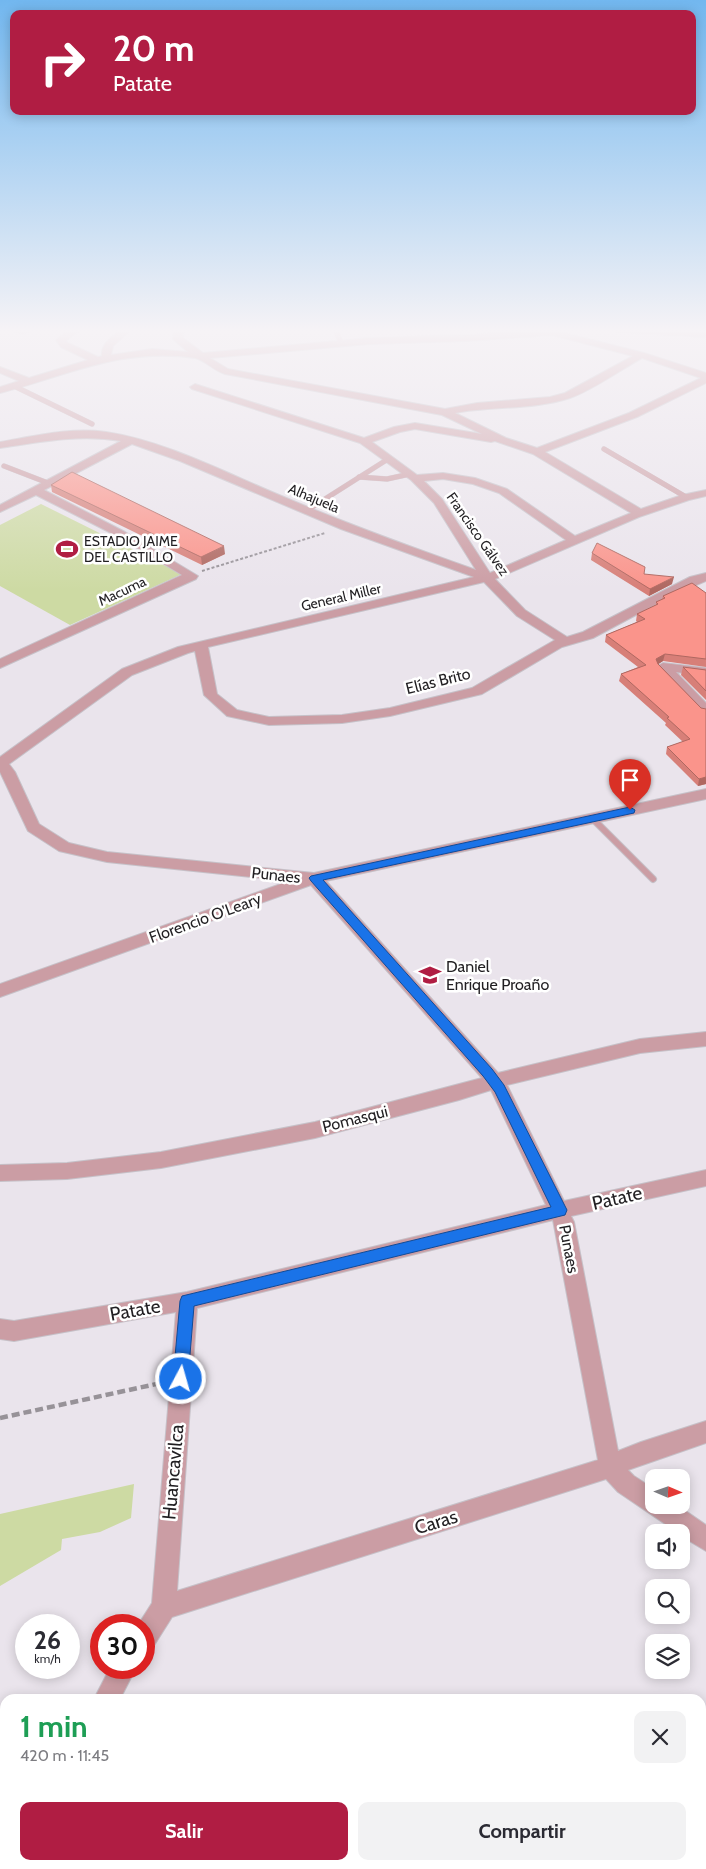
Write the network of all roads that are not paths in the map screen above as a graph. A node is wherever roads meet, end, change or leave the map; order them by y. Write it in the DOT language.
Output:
graph roads {
  1 [pos="76,416"];
  2 [pos="286,416"];
  3 [pos="454,416"];
  4 [pos="630,416"];
  5 [pos="92,424"];
  6 [pos="131,440"];
  7 [pos="502,440"];
  8 [pos="364,441"];
  9 [pos="0,445"];
  10 [pos="604,449"];
  11 [pos="537,452"];
  12 [pos="388,458"];
  13 [pos="4,466"];
  14 [pos="412,476"];
  15 [pos="359,477"];
  16 [pos="48,483"];
  17 [pos="35,490"];
  18 [pos="706,492"];
  19 [pos="686,497"];
  20 [pos="0,510"];
  21 [pos="306,511"];
  22 [pos="640,513"];
  23 [pos="573,540"];
  24 [pos="706,577"];
  25 [pos="487,578"];
  26 [pos="685,585"];
  27 [pos="706,587"];
  28 [pos="565,641"];
  29 [pos="201,646"];
  30 [pos="0,664"];
  31 [pos="706,672"];
  32 [pos="706,711"];
  33 [pos="0,763"];
  34 [pos="706,794"];
  35 [pos="592,818"];
  36 [pos="314,878"];
  37 [pos="653,879"];
  38 [pos="0,991"];
  39 [pos="706,1039"];
  40 [pos="494,1081"];
  41 [pos="0,1173"];
  42 [pos="706,1178"];
  43 [pos="560,1210"];
  44 [pos="188,1301"];
  45 [pos="1,1334"];
  46 [pos="706,1432"];
  47 [pos="610,1466"];
  48 [pos="645,1497"];
  49 [pos="670,1514"];
  50 [pos="706,1539"];
  51 [pos="164,1607"];
  52 [pos="155,1621"];
  53 [pos="118,1679"];
  54 [pos="109,1694"];
  1 -- 5 [label="lane"];
  2 -- 8 [label="street, Francisco Gálvez"];
  3 -- 7 [label="street"];
  4 -- 11 [label="street"];
  6 -- 9 [label="street"];
  6 -- 16 [label="street"];
  6 -- 21 [label="street, Alhajuela"];
  7 -- 8 [label="street"];
  7 -- 11 [label="street"];
  8 -- 12 [label="street, Francisco Gálvez"];
  10 -- 19 [label="lane"];
  11 -- 22 [label="street"];
  12 -- 14 [label="street, Francisco Gálvez"];
  12 -- 15 [label="lane"];
  13 -- 16 [label="lane"];
  14 -- 15 [label="lane"];
  14 -- 23 [label="street"];
  14 -- 25 [label="street, Francisco Gálvez"];
  15 -- 21 [label="lane"];
  16 -- 17 [label="street"];
  17 -- 20 [label="street"];
  17 -- 30 [label="street, Macuma"];
  18 -- 19 [label="street, General Miller"];
  19 -- 22 [label="street, General Miller"];
  21 -- 25 [label="street, Alhajuela"];
  22 -- 23 [label="street, General Miller"];
  23 -- 25 [label="street, General Miller"];
  24 -- 26 [label="street, Elías Brito"];
  25 -- 28 [label="street, Francisco Gálvez"];
  25 -- 29 [label="street, General Miller"];
  26 -- 27 [label="street"];
  26 -- 28 [label="street, Elías Brito"];
  28 -- 29 [label="street, Elías Brito"];
  29 -- 33 [label="street, General Miller"];
  31 -- 32 [label="street"];
  33 -- 36 [label="street, Punaes"];
  34 -- 35 [label="street, Florencio O'Leary"];
  35 -- 36 [label="street, Florencio O'Leary"];
  35 -- 37 [label="lane"];
  36 -- 38 [label="street, Florencio O'Leary"];
  36 -- 40 [label="street, Punaes"];
  39 -- 40 [label="street, Pomasqui"];
  40 -- 41 [label="street, Pomasqui"];
  40 -- 43 [label="street, Punaes"];
  42 -- 43 [label="street, Patate"];
  43 -- 44 [label="street, Patate"];
  43 -- 47 [label="street, Punaes"];
  44 -- 45 [label="street, Patate"];
  44 -- 51 [label="street, Huancavilca"];
  46 -- 47 [label="street, Caras"];
  47 -- 48 [label="street"];
  47 -- 51 [label="street, Caras"];
  49 -- 50 [label="street"];
  51 -- 52 [label="street, Huancavilca"];
  53 -- 54 [label="street"];
}
